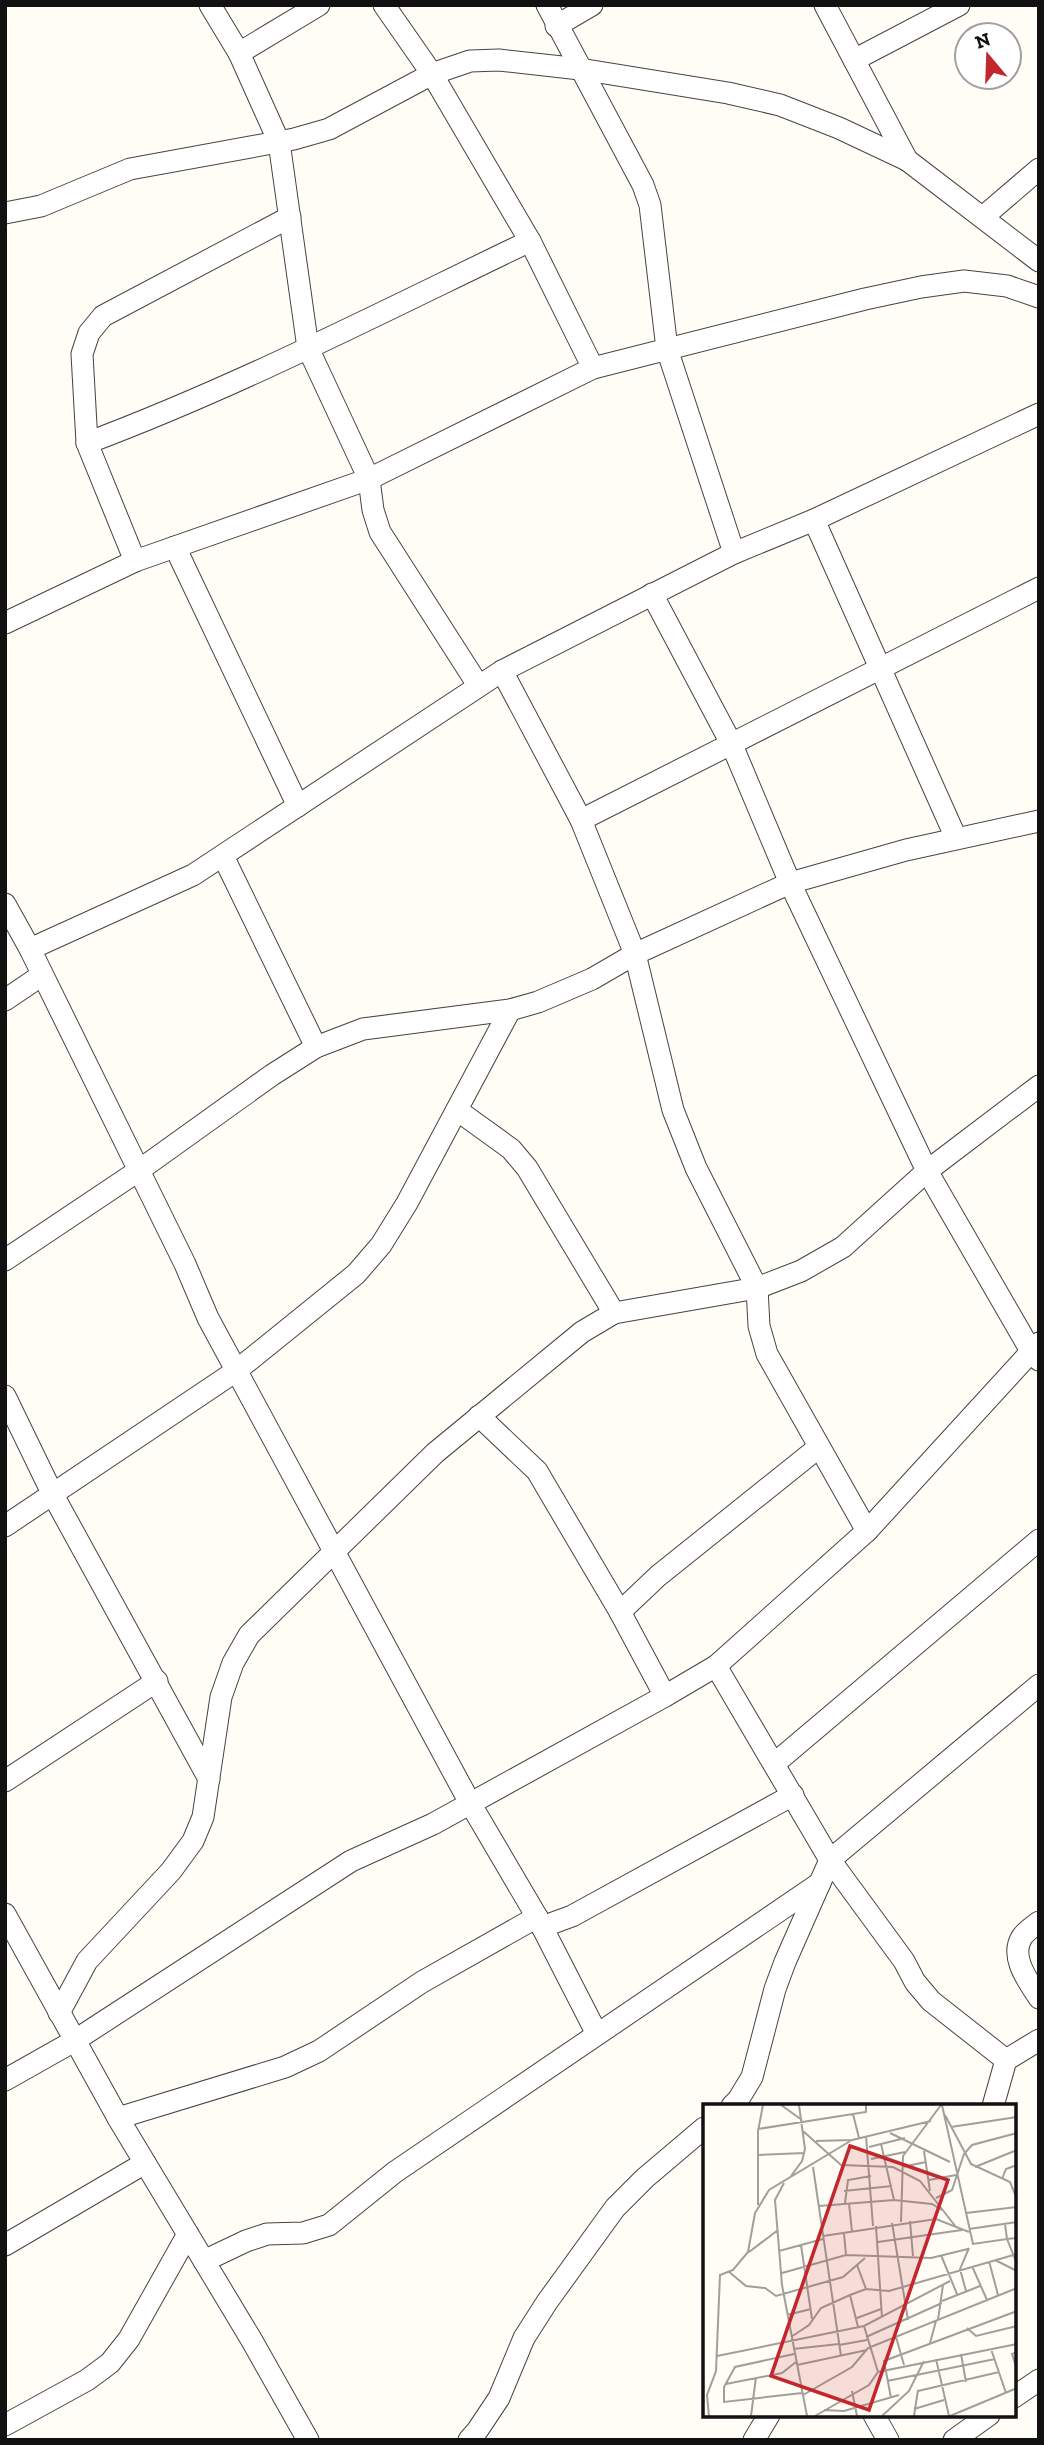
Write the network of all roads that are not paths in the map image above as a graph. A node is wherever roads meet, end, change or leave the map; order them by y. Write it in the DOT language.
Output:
graph roads {
  1 [pos="211,5"];
  2 [pos="319,5"];
  3 [pos="384,5"];
  4 [pos="547,5"];
  5 [pos="592,5"];
  6 [pos="825,5"];
  7 [pos="959,5"];
  8 [pos="556,26"];
  9 [pos="239,53"];
  10 [pos="854,60"];
  11 [pos="580,69"];
  12 [pos="432,74"];
  13 [pos="279,142"];
  14 [pos="907,160"];
  15 [pos="1039,169"];
  16 [pos="5,213"];
  17 [pos="290,217"];
  18 [pos="983,217"];
  19 [pos="530,241"];
  20 [pos="1039,261"];
  21 [pos="1039,297"];
  22 [pos="308,348"];
  23 [pos="667,349"];
  24 [pos="593,368"];
  25 [pos="1039,414"];
  26 [pos="87,443"];
  27 [pos="369,479"];
  28 [pos="814,520"];
  29 [pos="175,547"];
  30 [pos="734,553"];
  31 [pos="135,561"];
  32 [pos="1039,588"];
  33 [pos="652,594"];
  34 [pos="5,623"];
  35 [pos="882,669"];
  36 [pos="502,671"];
  37 [pos="478,685"];
  38 [pos="732,745"];
  39 [pos="298,806"];
  40 [pos="581,820"];
  41 [pos="1039,821"];
  42 [pos="956,838"];
  43 [pos="223,856"];
  44 [pos="790,883"];
  45 [pos="5,904"];
  46 [pos="30,949"];
  47 [pos="635,954"];
  48 [pos="42,975"];
  49 [pos="5,1000"];
  50 [pos="510,1010"];
  51 [pos="316,1047"];
  52 [pos="1039,1086"];
  53 [pos="457,1110"];
  54 [pos="138,1171"];
  55 [pos="927,1171"];
  56 [pos="5,1260"];
  57 [pos="757,1288"];
  58 [pos="614,1313"];
  59 [pos="1036,1351"];
  60 [pos="236,1371"];
  61 [pos="5,1396"];
  62 [pos="479,1416"];
  63 [pos="819,1447"];
  64 [pos="53,1495"];
  65 [pos="5,1526"];
  66 [pos="867,1531"];
  67 [pos="1039,1540"];
  68 [pos="333,1552"];
  69 [pos="620,1612"];
  70 [pos="716,1666"];
  71 [pos="157,1681"];
  72 [pos="1039,1685"];
  73 [pos="666,1696"];
  74 [pos="774,1765"];
  75 [pos="209,1779"];
  76 [pos="5,1781"];
  77 [pos="793,1795"];
  78 [pos="470,1803"];
  79 [pos="830,1860"];
  80 [pos="820,1883"];
  81 [pos="5,1914"];
  82 [pos="540,1922"];
  83 [pos="1039,1922"];
  84 [pos="1039,1998"];
  85 [pos="59,2013"];
  86 [pos="597,2034"];
  87 [pos="1039,2040"];
  88 [pos="74,2041"];
  89 [pos="1006,2060"];
  90 [pos="5,2080"];
  91 [pos="733,2104"];
  92 [pos="993,2104"];
  93 [pos="118,2118"];
  94 [pos="703,2130"];
  95 [pos="145,2163"];
  96 [pos="188,2234"];
  97 [pos="5,2245"];
  98 [pos="204,2261"];
  99 [pos="1039,2380"];
  100 [pos="1016,2397"];
  101 [pos="768,2417"];
  102 [pos="875,2417"];
  103 [pos="986,2417"];
  104 [pos="5,2425"];
  105 [pos="308,2440"];
  106 [pos="469,2440"];
  107 [pos="754,2440"];
  108 [pos="888,2440"];
  109 [pos="954,2440"];
  1 -- 9 [label="street"];
  2 -- 9 [label="street"];
  3 -- 12 [label="street"];
  4 -- 8 [label="street"];
  5 -- 8 [label="street"];
  6 -- 10 [label="street"];
  7 -- 10 [label="street"];
  8 -- 11 [label="street"];
  9 -- 13 [label="street"];
  10 -- 14 [label="street"];
  11 -- 12 [label="street"];
  11 -- 14 [label="street"];
  11 -- 23 [label="street"];
  12 -- 13 [label="street"];
  12 -- 19 [label="street"];
  13 -- 16 [label="street"];
  13 -- 17 [label="street"];
  14 -- 18 [label="street"];
  15 -- 18 [label="street"];
  17 -- 22 [label="street"];
  17 -- 26 [label="street"];
  18 -- 20 [label="street"];
  19 -- 22 [label="street"];
  19 -- 24 [label="street"];
  21 -- 23 [label="street"];
  22 -- 26 [label="street"];
  22 -- 27 [label="street"];
  23 -- 24 [label="street"];
  23 -- 30 [label="street"];
  24 -- 27 [label="street"];
  25 -- 28 [label="street"];
  26 -- 31 [label="street"];
  27 -- 29 [label="street"];
  27 -- 37 [label="street"];
  28 -- 30 [label="street"];
  28 -- 35 [label="street"];
  29 -- 31 [label="street"];
  29 -- 39 [label="street"];
  30 -- 33 [label="street"];
  31 -- 34 [label="street"];
  32 -- 35 [label="street"];
  33 -- 36 [label="street"];
  33 -- 38 [label="street"];
  35 -- 38 [label="street"];
  35 -- 42 [label="street"];
  36 -- 37 [label="street"];
  36 -- 40 [label="street"];
  37 -- 39 [label="street"];
  38 -- 40 [label="street"];
  38 -- 44 [label="street"];
  39 -- 43 [label="street"];
  40 -- 47 [label="street"];
  41 -- 42 [label="street"];
  42 -- 44 [label="street"];
  43 -- 46 [label="street"];
  43 -- 51 [label="street"];
  44 -- 47 [label="street"];
  44 -- 55 [label="street"];
  45 -- 46 [label="street"];
  46 -- 48 [label="street"];
  47 -- 50 [label="street"];
  47 -- 57 [label="street"];
  48 -- 49 [label="street"];
  48 -- 54 [label="street"];
  50 -- 51 [label="street"];
  50 -- 53 [label="street"];
  51 -- 54 [label="street"];
  52 -- 55 [label="street"];
  53 -- 58 [label="street"];
  53 -- 60 [label="street"];
  54 -- 56 [label="street"];
  54 -- 60 [label="street"];
  55 -- 57 [label="street"];
  55 -- 59 [label="street"];
  57 -- 58 [label="street"];
  57 -- 63 [label="street"];
  58 -- 62 [label="street"];
  59 -- 66 [label="street"];
  60 -- 64 [label="street"];
  60 -- 68 [label="street"];
  61 -- 64 [label="street"];
  62 -- 68 [label="street"];
  62 -- 69 [label="street"];
  63 -- 66 [label="street"];
  63 -- 69 [label="street"];
  64 -- 65 [label="street"];
  64 -- 71 [label="street"];
  66 -- 70 [label="street"];
  67 -- 74 [label="street"];
  68 -- 75 [label="street"];
  68 -- 78 [label="street"];
  69 -- 73 [label="street"];
  70 -- 73 [label="street"];
  70 -- 74 [label="street"];
  71 -- 75 [label="street"];
  71 -- 76 [label="street"];
  72 -- 79 [label="street"];
  73 -- 78 [label="street"];
  74 -- 77 [label="street"];
  75 -- 85 [label="street"];
  77 -- 79 [label="street"];
  77 -- 82 [label="street"];
  78 -- 82 [label="street"];
  78 -- 88 [label="street"];
  79 -- 80 [label="street"];
  79 -- 89 [label="street"];
  80 -- 86 [label="street"];
  80 -- 91 [label="street"];
  81 -- 85 [label="street"];
  82 -- 86 [label="street"];
  82 -- 93 [label="street"];
  83 -- 84 [label="street"];
  85 -- 88 [label="street"];
  86 -- 98 [label="street"];
  87 -- 89 [label="street"];
  88 -- 90 [label="street"];
  88 -- 93 [label="street"];
  89 -- 92 [label="street"];
  93 -- 95 [label="street"];
  94 -- 106 [label="street"];
  95 -- 96 [label="street"];
  95 -- 97 [label="street"];
  96 -- 98 [label="street"];
  96 -- 104 [label="street"];
  98 -- 105 [label="street"];
  99 -- 100 [label="street"];
  101 -- 107 [label="street"];
  102 -- 108 [label="street"];
  103 -- 109 [label="street"];
}
